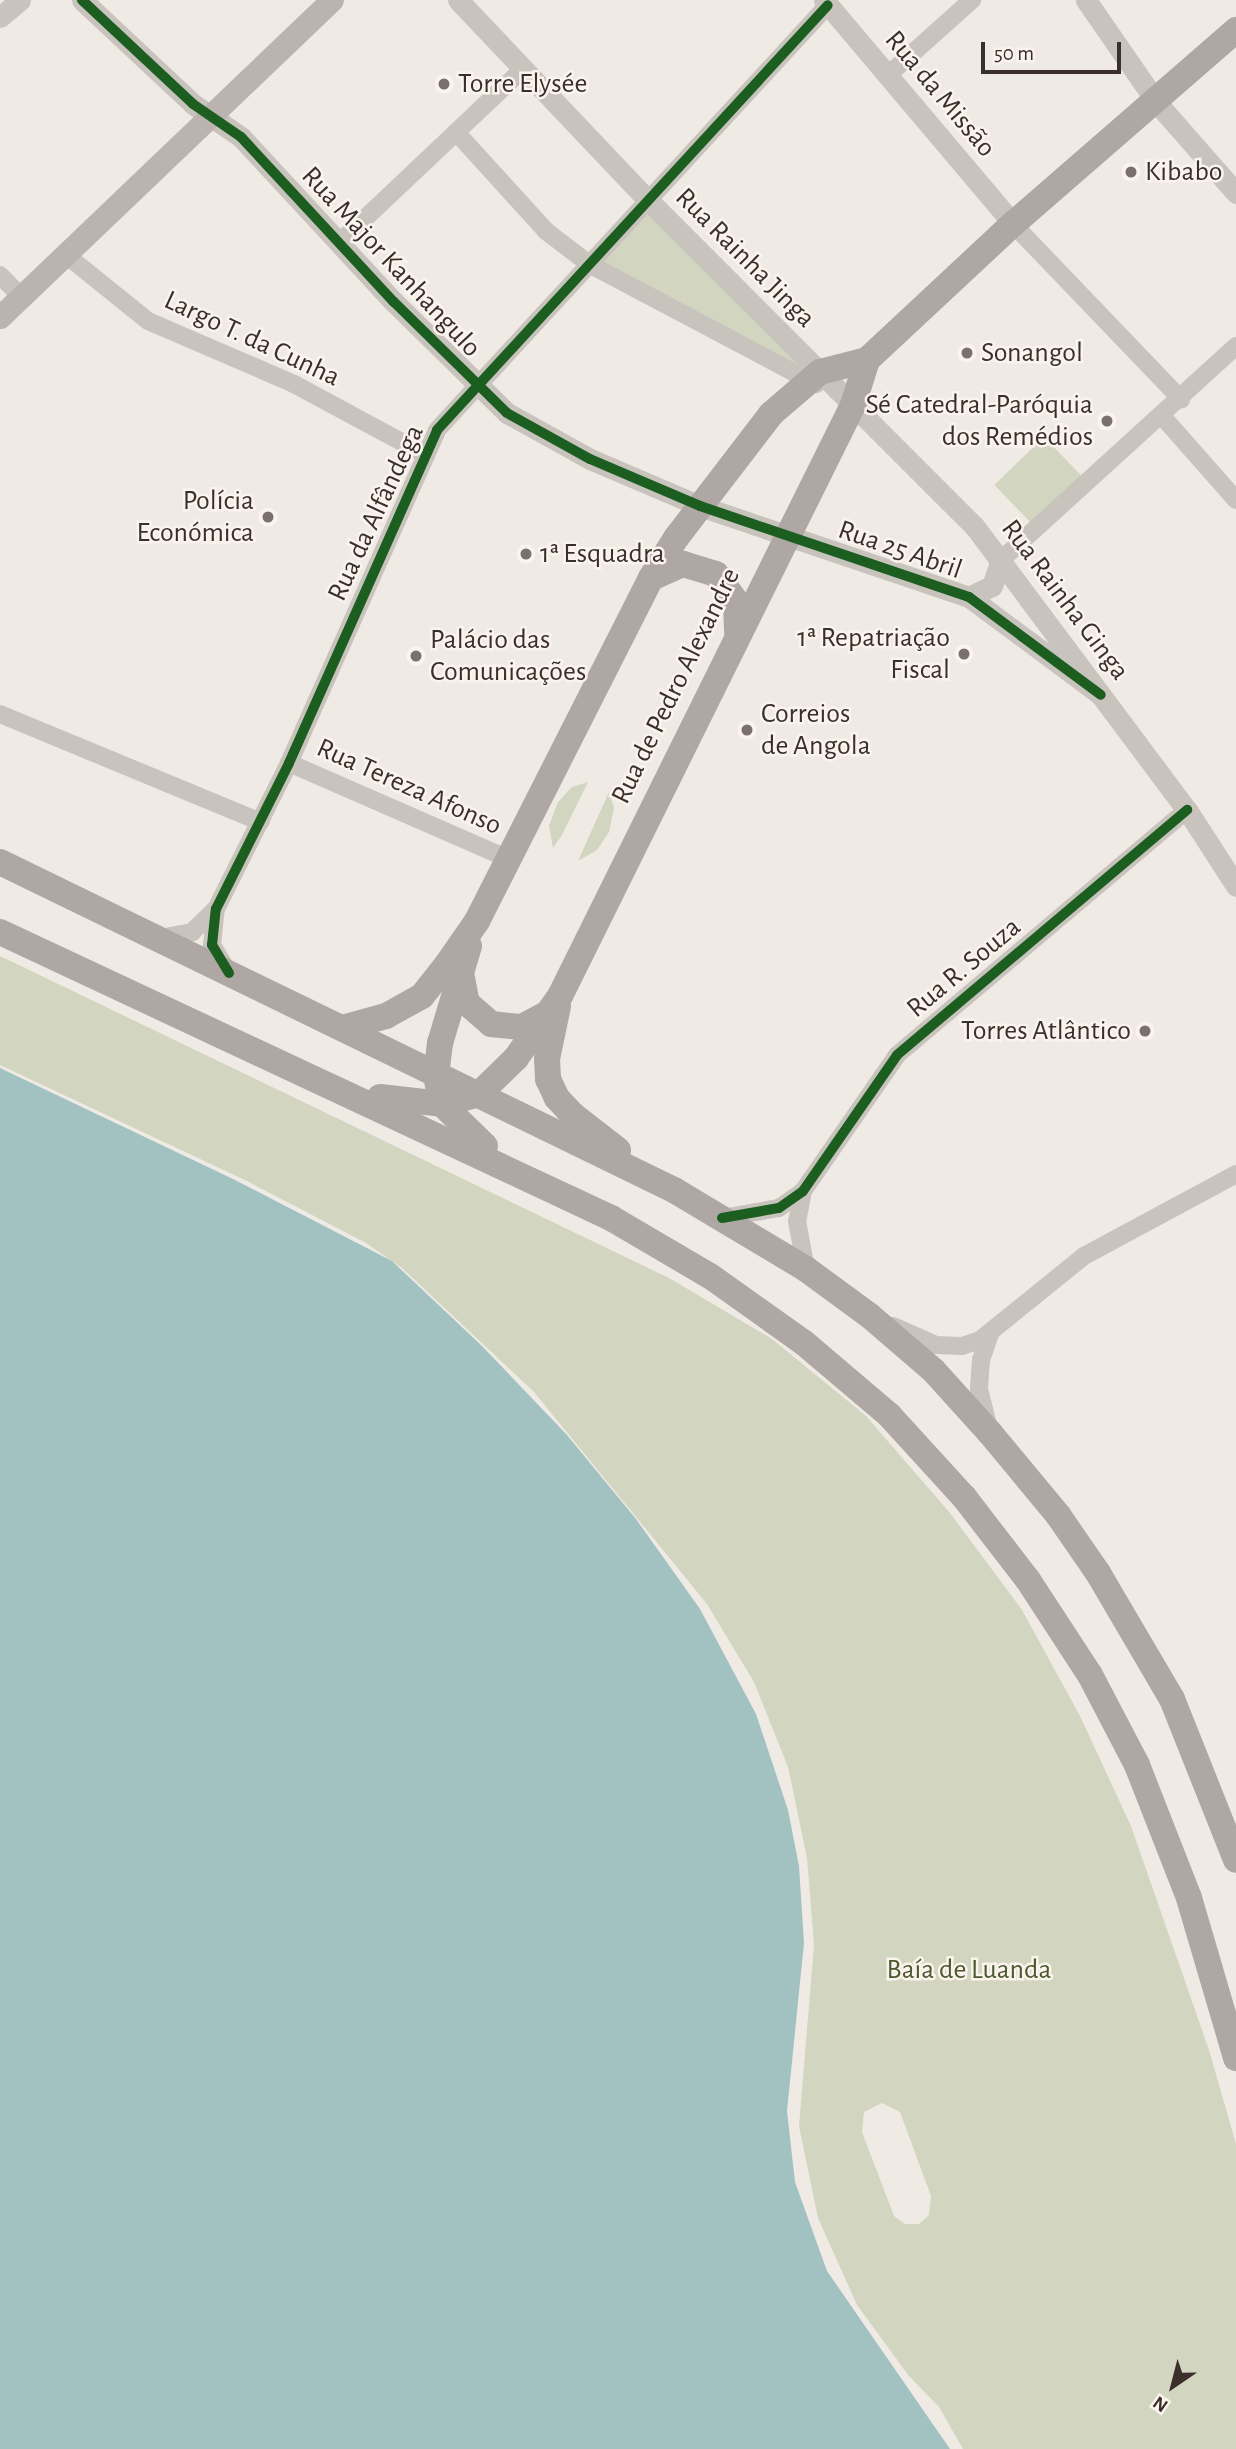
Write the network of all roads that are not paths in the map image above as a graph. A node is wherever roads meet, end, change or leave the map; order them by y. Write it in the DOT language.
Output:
graph roads {
  1 [pos="20,0"];
  2 [pos="82,0"];
  3 [pos="332,0"];
  4 [pos="458,0"];
  5 [pos="972,0"];
  6 [pos="1086,0"];
  7 [pos="826,2"];
  8 [pos="0,17"];
  9 [pos="1236,30"];
  10 [pos="522,70"];
  11 [pos="888,75"];
  12 [pos="1157,103"];
  13 [pos="212,117"];
  14 [pos="456,132"];
  15 [pos="1236,193"];
  16 [pos="648,200"];
  17 [pos="1013,224"];
  18 [pos="340,242"];
  19 [pos="66,255"];
  20 [pos="589,264"];
  21 [pos="0,275"];
  22 [pos="21,297"];
  23 [pos="0,317"];
  24 [pos="1236,345"];
  25 [pos="867,360"];
  26 [pos="821,380"];
  27 [pos="477,386"];
  28 [pos="1181,399"];
  29 [pos="853,405"];
  30 [pos="1162,416"];
  31 [pos="426,455"];
  32 [pos="1236,500"];
  33 [pos="700,506"];
  34 [pos="786,534"];
  35 [pos="1001,560"];
  36 [pos="651,578"];
  37 [pos="969,597"];
  38 [pos="737,633"];
  39 [pos="1101,695"];
  40 [pos="0,714"];
  41 [pos="289,763"];
  42 [pos="1187,810"];
  43 [pos="261,822"];
  44 [pos="509,859"];
  45 [pos="0,862"];
  46 [pos="1235,880"];
  47 [pos="216,909"];
  48 [pos="477,921"];
  49 [pos="0,932"];
  50 [pos="159,938"];
  51 [pos="229,973"];
  52 [pos="461,973"];
  53 [pos="555,1004"];
  54 [pos="342,1028"];
  55 [pos="436,1076"];
  56 [pos="343,1089"];
  57 [pos="479,1094"];
  58 [pos="442,1104"];
  59 [pos="1236,1174"];
  60 [pos="546,1186"];
  61 [pos="674,1190"];
  62 [pos="803,1191"];
  63 [pos="722,1218"];
  64 [pos="806,1269"];
  65 [pos="870,1316"];
  66 [pos="990,1334"];
  67 [pos="990,1433"];
  68 [pos="1231,1836"];
  69 [pos="1236,1860"];
  70 [pos="1210,1958"];
  71 [pos="1236,1993"];
  72 [pos="1236,2059"];
  1 -- 8 [label="street"];
  2 -- 13 [label="street, Rua Major Kanhangulo"];
  3 -- 13 [label="main road"];
  4 -- 10 [label="street, Rua Rainha Jinga"];
  5 -- 11 [label="street"];
  6 -- 12 [label="street"];
  7 -- 11 [label="street, Rua da Missão"];
  7 -- 16 [label="street, Rua da Alfândega"];
  9 -- 12 [label="main road"];
  10 -- 14 [label="street"];
  10 -- 16 [label="street, Rua Rainha Jinga"];
  11 -- 17 [label="street, Rua da Missão"];
  12 -- 15 [label="street"];
  12 -- 17 [label="main road"];
  13 -- 18 [label="street, Rua Major Kanhangulo"];
  13 -- 19 [label="main road"];
  14 -- 18 [label="street"];
  14 -- 20 [label="street"];
  16 -- 20 [label="street, Rua da Alfândega"];
  16 -- 26 [label="street, Rua Rainha Jinga"];
  17 -- 25 [label="main road"];
  17 -- 28 [label="street"];
  18 -- 27 [label="street, Rua Major Kanhangulo"];
  19 -- 22 [label="main road"];
  19 -- 31 [label="street, Largo T. da Cunha"];
  20 -- 26 [label="street"];
  20 -- 27 [label="street, Rua da Alfândega"];
  21 -- 22 [label="street"];
  22 -- 23 [label="main road"];
  24 -- 28 [label="street"];
  25 -- 26 [label="main road"];
  25 -- 29 [label="main road, Rua de Pedro Alexandre"];
  26 -- 29 [label="street, Rua Rainha Ginga"];
  26 -- 33 [label="main road"];
  27 -- 31 [label="street, Rua da Alfândega"];
  27 -- 33 [label="street, Rua Major Kanhangulo"];
  28 -- 30 [label="street"];
  29 -- 34 [label="main road, Rua de Pedro Alexandre"];
  29 -- 35 [label="street, Rua Rainha Ginga"];
  30 -- 32 [label="street"];
  30 -- 35 [label="street"];
  31 -- 41 [label="street, Rua da Alfândega"];
  33 -- 34 [label="street, Rua 25 Abril"];
  33 -- 36 [label="main road"];
  34 -- 37 [label="street, Rua 25 Abril"];
  34 -- 38 [label="main road, Rua de Pedro Alexandre"];
  35 -- 37 [label="street"];
  35 -- 39 [label="street, Rua Rainha Ginga"];
  36 -- 38 [label="main road"];
  36 -- 44 [label="main road"];
  37 -- 39 [label="street, Rua 25 Abril"];
  38 -- 53 [label="main road, Rua de Pedro Alexandre"];
  39 -- 42 [label="street, Rua Rainha Ginga"];
  40 -- 43 [label="street"];
  41 -- 43 [label="street, Rua da Alfândega"];
  41 -- 44 [label="street, Rua Tereza Afonso"];
  42 -- 46 [label="street, Rua Rainha Ginga"];
  42 -- 62 [label="street, Rua R. Souza"];
  43 -- 47 [label="street, Rua da Alfândega"];
  44 -- 48 [label="main road"];
  45 -- 50 [label="main road"];
  47 -- 50 [label="street"];
  47 -- 51 [label="street"];
  48 -- 52 [label="main road"];
  48 -- 54 [label="main road"];
  49 -- 56 [label="main road"];
  50 -- 51 [label="main road"];
  51 -- 54 [label="main road"];
  52 -- 53 [label="main road"];
  52 -- 55 [label="main road"];
  53 -- 57 [label="main road"];
  53 -- 61 [label="main road"];
  54 -- 55 [label="main road"];
  55 -- 57 [label="main road"];
  55 -- 58 [label="main road"];
  56 -- 58 [label="main road"];
  56 -- 60 [label="main road"];
  57 -- 58 [label="main road"];
  57 -- 61 [label="main road"];
  58 -- 60 [label="main road"];
  59 -- 66 [label="street"];
  60 -- 70 [label="main road"];
  61 -- 63 [label="main road"];
  62 -- 63 [label="street"];
  62 -- 64 [label="street"];
  63 -- 64 [label="main road"];
  64 -- 65 [label="main road"];
  65 -- 66 [label="street"];
  65 -- 67 [label="main road"];
  66 -- 67 [label="street"];
  67 -- 68 [label="main road"];
  68 -- 69 [label="main road"];
  70 -- 71 [label="main road"];
  70 -- 72 [label="main road"];
}
